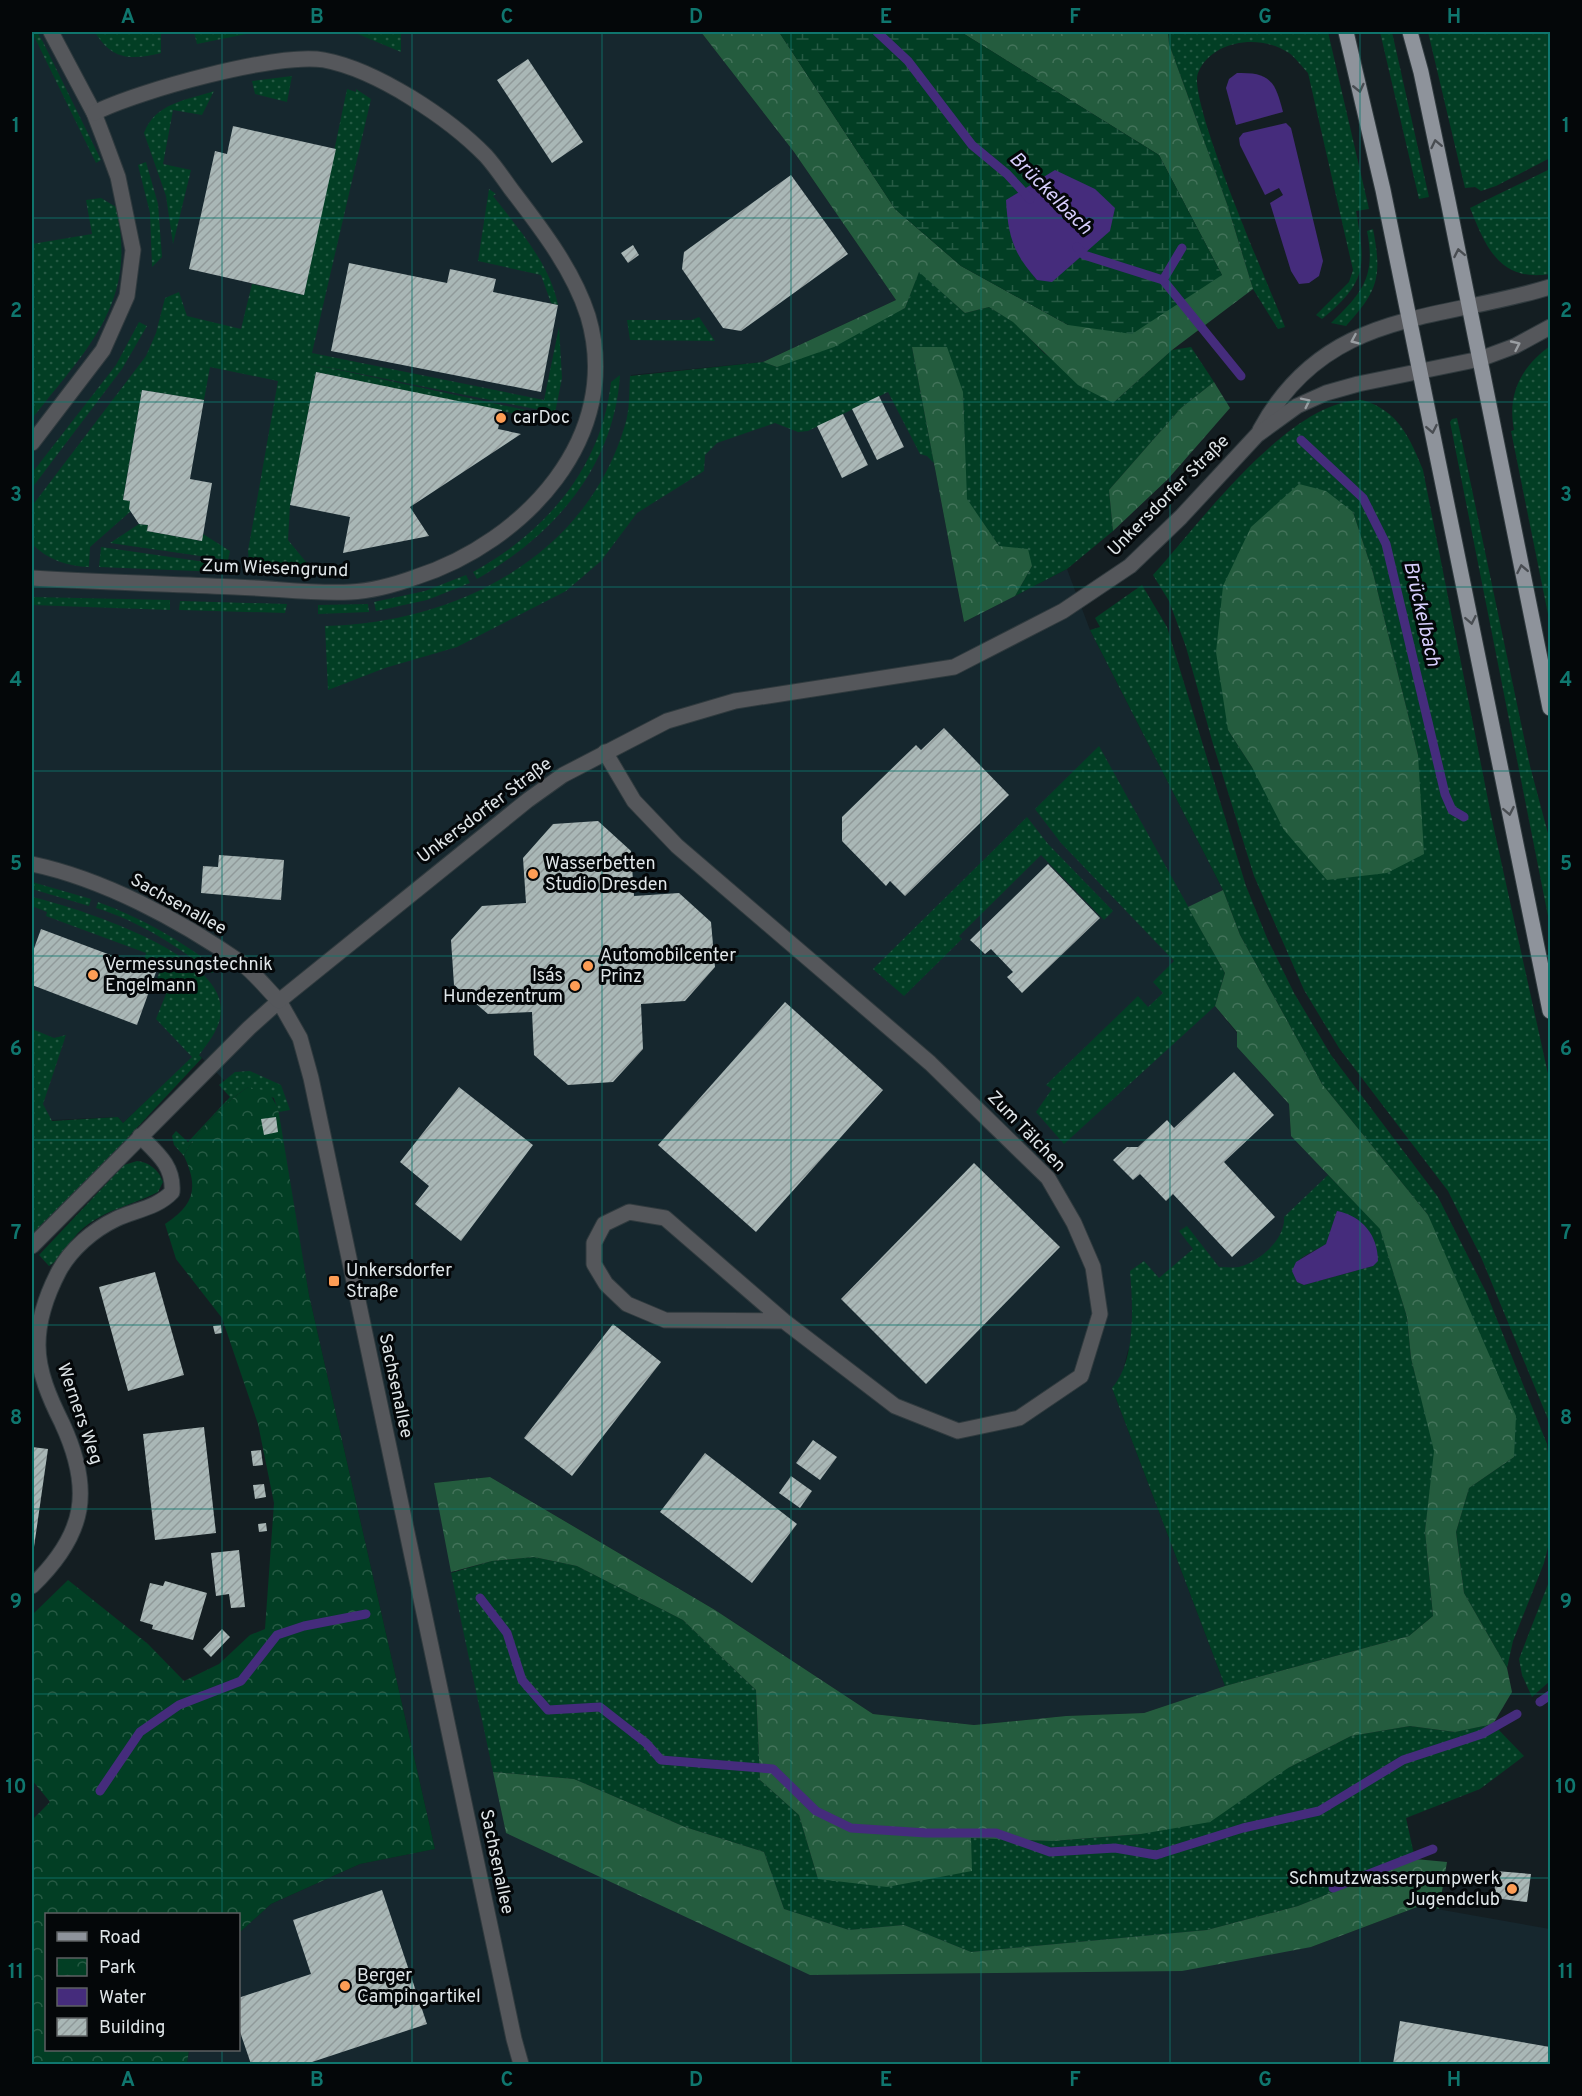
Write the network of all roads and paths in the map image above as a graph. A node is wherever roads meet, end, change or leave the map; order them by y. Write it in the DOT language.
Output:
graph roads {
  1 [pos="51,32"];
  2 [pos="1346,32"];
  3 [pos="1410,32"];
  4 [pos="94,112"];
  5 [pos="1551,287"];
  6 [pos="1469,305"];
  7 [pos="1409,318"];
  8 [pos="1551,327"];
  9 [pos="1480,359"];
  10 [pos="1420,371"];
  11 [pos="1257,435"];
  12 [pos="32,443"];
  13 [pos="32,578"];
  14 [pos="1551,708"];
  15 [pos="605,752"];
  16 [pos="32,864"];
  17 [pos="279,1001"];
  18 [pos="1551,1011"];
  19 [pos="140,1136"];
  20 [pos="32,1246"];
  21 [pos="784,1321"];
  22 [pos="32,1586"];
  23 [pos="522,2064"];
  1 -- 4 [label="street"];
  2 -- 7 [label="main road, one-way"];
  6 -- 3 [label="main road, one-way"];
  4 -- 12 [label="street"];
  4 -- 13 [label="street, Zum Wiesengrund"];
  5 -- 6 [label="street, Unkersdorfer Straße"];
  6 -- 7 [label="street, Unkersdorfer Straße"];
  6 -- 9 [label="main road"];
  7 -- 10 [label="main road"];
  7 -- 11 [label="street, Unkersdorfer Straße, one-way"];
  9 -- 8 [label="street, Unkersdorfer Straße, one-way"];
  9 -- 10 [label="street, Unkersdorfer Straße"];
  14 -- 9 [label="main road, one-way"];
  11 -- 10 [label="street, Unkersdorfer Straße, one-way"];
  10 -- 18 [label="main road, one-way"];
  11 -- 15 [label="street, Unkersdorfer Straße"];
  15 -- 17 [label="street, Unkersdorfer Straße"];
  15 -- 21 [label="street, Zum Tälchen"];
  16 -- 17 [label="street, Sachsenallee"];
  17 -- 19 [label="street, Unkersdorfer Straße"];
  17 -- 23 [label="street, Sachsenallee"];
  19 -- 20 [label="street, Unkersdorfer Straße"];
  19 -- 22 [label="street, Werners Weg"];
  21 -- 21 [label="street, Zum Tälchen"];
}
